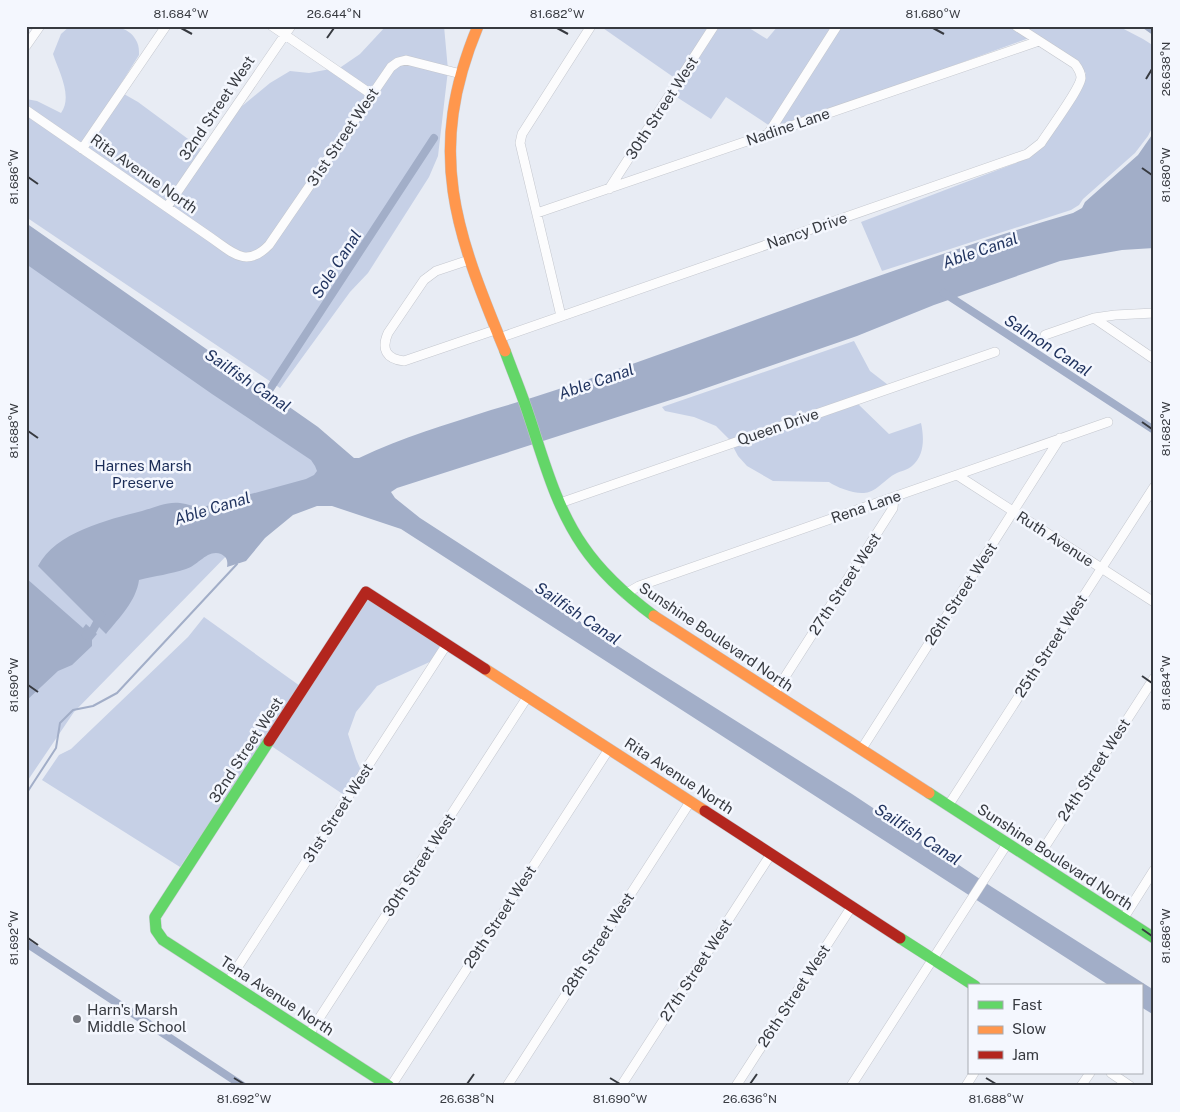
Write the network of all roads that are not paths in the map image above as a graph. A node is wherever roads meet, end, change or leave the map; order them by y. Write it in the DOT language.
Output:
graph roads {
  1 [pos="40,26"];
  2 [pos="166,26"];
  3 [pos="272,26"];
  4 [pos="291,26"];
  5 [pos="478,26"];
  6 [pos="591,26"];
  7 [pos="714,26"];
  8 [pos="837,26"];
  9 [pos="1016,26"];
  10 [pos="285,35"];
  11 [pos="1039,41"];
  12 [pos="26,46"];
  13 [pos="460,74"];
  14 [pos="372,94"];
  15 [pos="26,110"];
  16 [pos="768,134"];
  17 [pos="82,149"];
  18 [pos="610,189"];
  19 [pos="167,207"];
  20 [pos="536,214"];
  21 [pos="247,259"];
  22 [pos="469,260"];
  23 [pos="1154,313"];
  24 [pos="561,316"];
  25 [pos="1094,318"];
  26 [pos="497,334"];
  27 [pos="1045,335"];
  28 [pos="995,352"];
  29 [pos="1154,359"];
  30 [pos="1108,422"];
  31 [pos="1060,438"];
  32 [pos="957,475"];
  33 [pos="1154,487"];
  34 [pos="894,497"];
  35 [pos="560,503"];
  36 [pos="1014,512"];
  37 [pos="1101,568"];
  38 [pos="366,592"];
  39 [pos="625,594"];
  40 [pos="1154,602"];
  41 [pos="447,644"];
  42 [pos="1154,678"];
  43 [pos="774,694"];
  44 [pos="528,696"];
  45 [pos="609,749"];
  46 [pos="861,750"];
  47 [pos="690,802"];
  48 [pos="948,806"];
  49 [pos="1007,844"];
  50 [pos="771,854"];
  51 [pos="1035,862"];
  52 [pos="1154,870"];
  53 [pos="852,906"];
  54 [pos="1123,919"];
  55 [pos="154,925"];
  56 [pos="1154,938"];
  57 [pos="933,959"];
  58 [pos="228,982"];
  59 [pos="972,984"];
  60 [pos="309,1034"];
  61 [pos="973,1074"];
  62 [pos="1089,1074"];
  63 [pos="1112,1074"];
  64 [pos="390,1086"];
  65 [pos="507,1086"];
  66 [pos="621,1086"];
  67 [pos="736,1086"];
  68 [pos="851,1086"];
  69 [pos="966,1086"];
  70 [pos="1082,1086"];
  71 [pos="1130,1086"];
  1 -- 12 [label="street"];
  2 -- 17 [label="street"];
  3 -- 10 [label="street"];
  4 -- 10 [label="street, 32nd Street West"];
  5 -- 13 [label="street, Sunshine Boulevard North"];
  6 -- 20 [label="street"];
  7 -- 18 [label="street, 30th Street West"];
  8 -- 16 [label="street"];
  9 -- 11 [label="street"];
  10 -- 14 [label="street"];
  10 -- 19 [label="street, 32nd Street West"];
  11 -- 16 [label="street, Nadine Lane"];
  11 -- 24 [label="street, Nancy Drive"];
  13 -- 14 [label="street, 31st Street West"];
  13 -- 22 [label="street, Sunshine Boulevard North"];
  14 -- 21 [label="street, 31st Street West"];
  15 -- 17 [label="street, Rita Avenue North"];
  16 -- 18 [label="street, Nadine Lane"];
  17 -- 19 [label="street, Rita Avenue North"];
  18 -- 20 [label="street, Nadine Lane"];
  19 -- 21 [label="street, Rita Avenue North"];
  20 -- 24 [label="street"];
  22 -- 26 [label="street, Sunshine Boulevard North"];
  22 -- 26 [label="street, Nancy Drive"];
  23 -- 25 [label="street"];
  24 -- 26 [label="street, Nancy Drive"];
  25 -- 27 [label="street"];
  25 -- 29 [label="street"];
  26 -- 35 [label="street, Sunshine Boulevard North"];
  28 -- 35 [label="street, Queen Drive"];
  30 -- 31 [label="street, Rena Lane"];
  31 -- 32 [label="street, Rena Lane"];
  31 -- 36 [label="street, 26th Street West"];
  32 -- 34 [label="street, Rena Lane"];
  32 -- 36 [label="street, Ruth Avenue"];
  33 -- 37 [label="street, 25th Street West"];
  34 -- 39 [label="street, Rena Lane"];
  34 -- 43 [label="street, 27th Street West"];
  35 -- 39 [label="street, Sunshine Boulevard North"];
  36 -- 37 [label="street, Ruth Avenue"];
  36 -- 46 [label="street, 26th Street West"];
  37 -- 40 [label="street, Ruth Avenue"];
  37 -- 48 [label="street, 25th Street West"];
  38 -- 41 [label="street, Rita Avenue North"];
  38 -- 55 [label="street, 32nd Street West"];
  39 -- 43 [label="street, Sunshine Boulevard North"];
  41 -- 44 [label="street, Rita Avenue North"];
  41 -- 58 [label="street, 31st Street West"];
  42 -- 51 [label="street, 24th Street West"];
  43 -- 46 [label="street, Sunshine Boulevard North"];
  44 -- 45 [label="street, Rita Avenue North"];
  44 -- 60 [label="street, 30th Street West"];
  45 -- 47 [label="street, Rita Avenue North"];
  45 -- 64 [label="street, 29th Street West"];
  46 -- 48 [label="street, Sunshine Boulevard North"];
  47 -- 50 [label="street, Rita Avenue North"];
  47 -- 65 [label="street, 28th Street West"];
  48 -- 49 [label="street, Sunshine Boulevard North"];
  49 -- 51 [label="street, Sunshine Boulevard North"];
  49 -- 57 [label="street"];
  50 -- 53 [label="street, Rita Avenue North"];
  50 -- 66 [label="street, 27th Street West"];
  51 -- 54 [label="street, Sunshine Boulevard North"];
  52 -- 54 [label="street"];
  53 -- 57 [label="street, Rita Avenue North"];
  53 -- 67 [label="street, 26th Street West"];
  54 -- 56 [label="street, Sunshine Boulevard North"];
  55 -- 58 [label="street, Tena Avenue North"];
  57 -- 59 [label="street, Rita Avenue North"];
  57 -- 68 [label="street"];
  58 -- 60 [label="street, Tena Avenue North"];
  60 -- 64 [label="street, Tena Avenue North"];
  61 -- 69 [label="street"];
  62 -- 70 [label="street"];
  63 -- 71 [label="street"];
}
